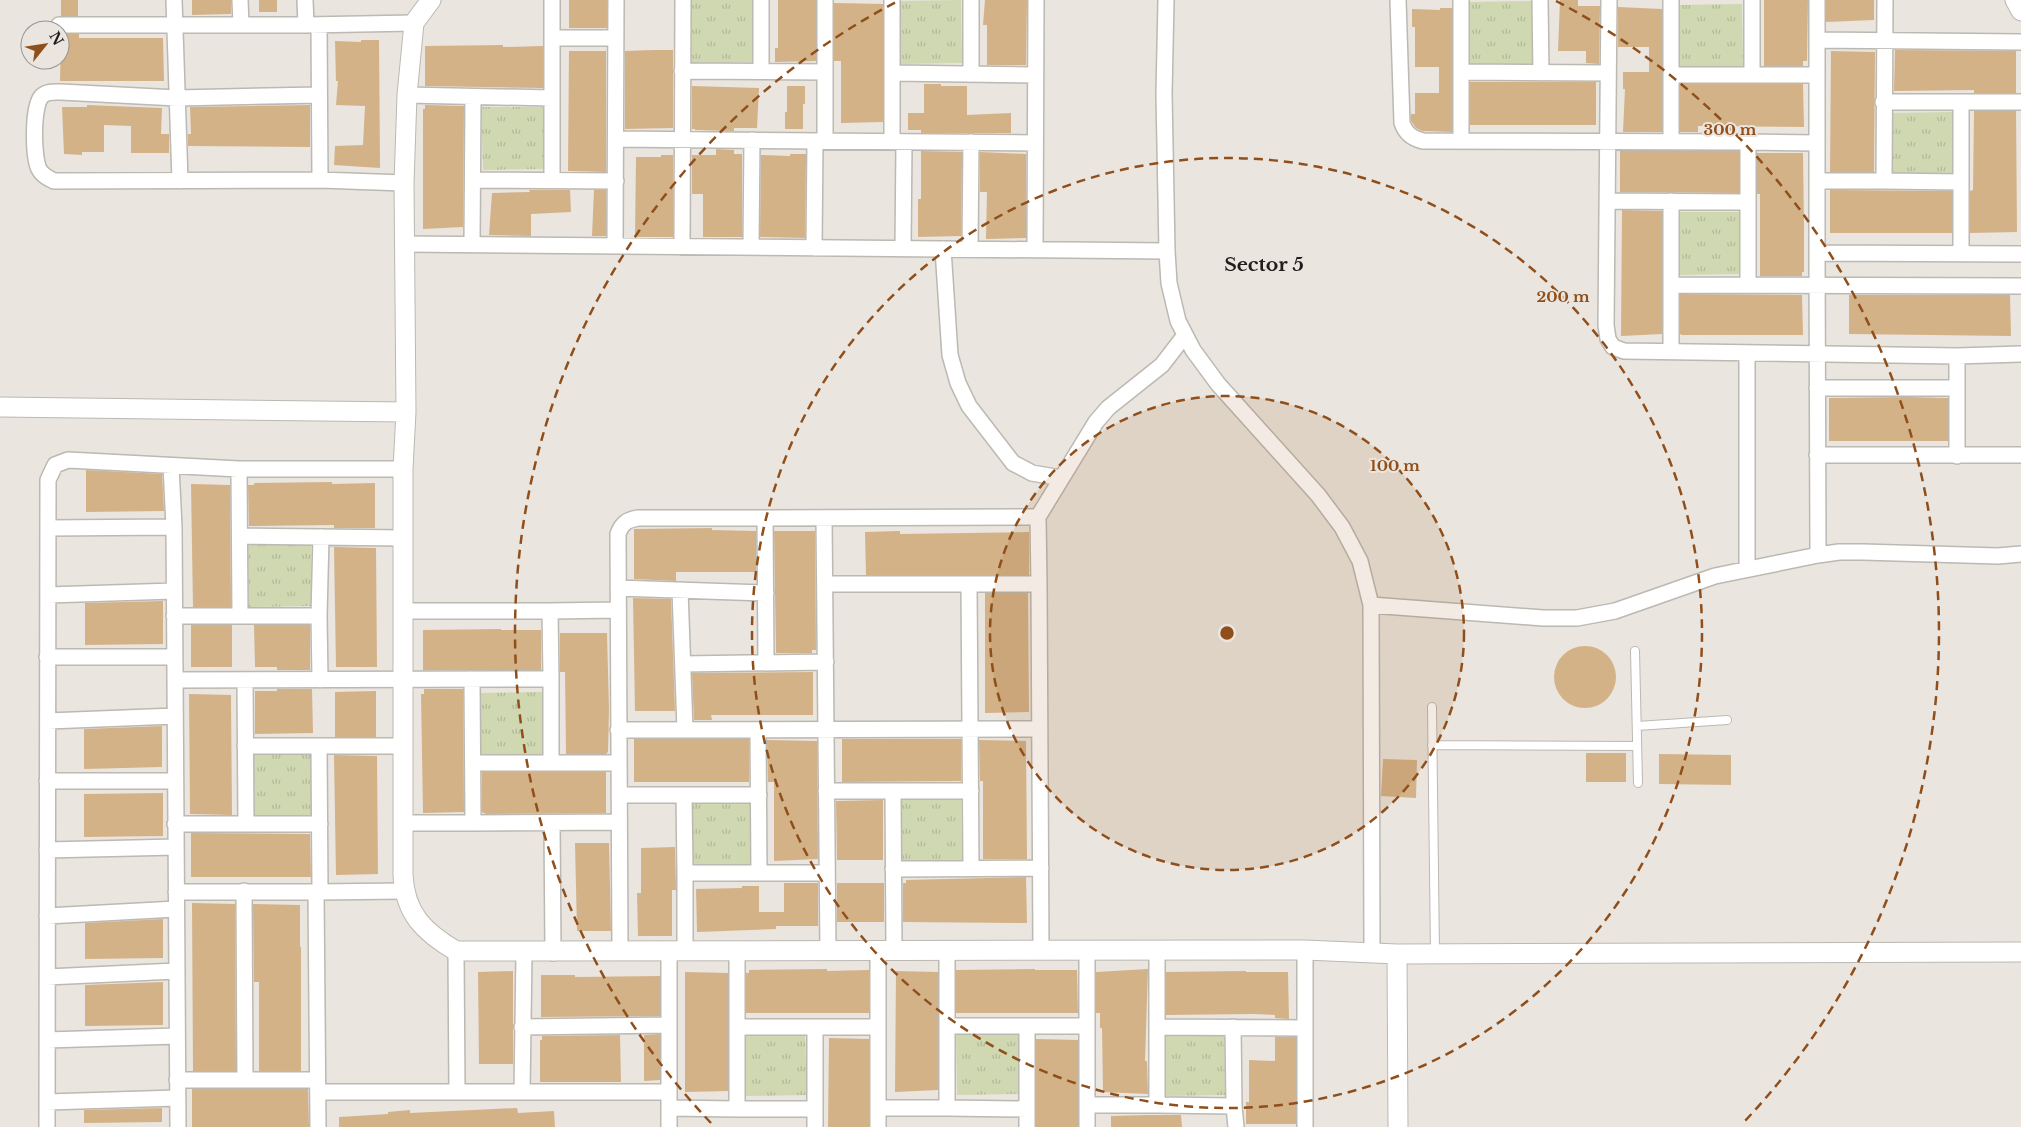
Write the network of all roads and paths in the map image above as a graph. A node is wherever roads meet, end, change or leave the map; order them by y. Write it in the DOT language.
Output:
graph roads {
  1 [pos="174,0"];
  2 [pos="240,0"];
  3 [pos="306,0"];
  4 [pos="431,0"];
  5 [pos="552,0"];
  6 [pos="616,0"];
  7 [pos="683,0"];
  8 [pos="762,0"];
  9 [pos="825,0"];
  10 [pos="892,0"];
  11 [pos="971,0"];
  12 [pos="1036,0"];
  13 [pos="1166,0"];
  14 [pos="1398,0"];
  15 [pos="1461,0"];
  16 [pos="1540,0"];
  17 [pos="1609,0"];
  18 [pos="1671,0"];
  19 [pos="1752,0"];
  20 [pos="1817,0"];
  21 [pos="1885,0"];
  22 [pos="2015,0"];
  23 [pos="2021,11"];
  24 [pos="414,23"];
  25 [pos="70,25"];
  26 [pos="174,25"];
  27 [pos="241,25"];
  28 [pos="312,25"];
  29 [pos="552,38"];
  30 [pos="616,38"];
  31 [pos="1817,40"];
  32 [pos="1883,40"];
  33 [pos="2021,42"];
  34 [pos="682,71"];
  35 [pos="761,72"];
  36 [pos="825,72"];
  37 [pos="1461,72"];
  38 [pos="892,73"];
  39 [pos="1540,73"];
  40 [pos="1608,73"];
  41 [pos="971,74"];
  42 [pos="1671,74"];
  43 [pos="1035,75"];
  44 [pos="1752,75"];
  45 [pos="1817,75"];
  46 [pos="320,95"];
  47 [pos="407,95"];
  48 [pos="473,97"];
  49 [pos="177,98"];
  50 [pos="552,98"];
  51 [pos="1883,102"];
  52 [pos="1961,102"];
  53 [pos="2021,102"];
  54 [pos="616,139"];
  55 [pos="682,140"];
  56 [pos="752,140"];
  57 [pos="820,141"];
  58 [pos="1461,141"];
  59 [pos="898,142"];
  60 [pos="971,142"];
  61 [pos="1608,142"];
  62 [pos="1671,142"];
  63 [pos="1748,142"];
  64 [pos="1035,143"];
  65 [pos="1817,143"];
  66 [pos="320,180"];
  67 [pos="473,180"];
  68 [pos="180,181"];
  69 [pos="552,181"];
  70 [pos="616,181"];
  71 [pos="1817,181"];
  72 [pos="1884,181"];
  73 [pos="1961,182"];
  74 [pos="404,183"];
  75 [pos="1607,201"];
  76 [pos="1671,201"];
  77 [pos="1748,202"];
  78 [pos="404,244"];
  79 [pos="472,245"];
  80 [pos="615,246"];
  81 [pos="682,247"];
  82 [pos="751,247"];
  83 [pos="814,248"];
  84 [pos="903,249"];
  85 [pos="944,249"];
  86 [pos="970,249"];
  87 [pos="1035,250"];
  88 [pos="1168,251"];
  89 [pos="1817,253"];
  90 [pos="1961,254"];
  91 [pos="2021,254"];
  92 [pos="1671,285"];
  93 [pos="1748,285"];
  94 [pos="1817,285"];
  95 [pos="2021,286"];
  96 [pos="1185,335"];
  97 [pos="1671,352"];
  98 [pos="1747,353"];
  99 [pos="1817,354"];
  100 [pos="2021,354"];
  101 [pos="1957,356"];
  102 [pos="1817,388"];
  103 [pos="1957,388"];
  104 [pos="0,407"];
  105 [pos="406,412"];
  106 [pos="1817,455"];
  107 [pos="2021,455"];
  108 [pos="1957,456"];
  109 [pos="171,466"];
  110 [pos="239,469"];
  111 [pos="403,469"];
  112 [pos="1062,478"];
  113 [pos="1038,517"];
  114 [pos="765,518"];
  115 [pos="824,518"];
  116 [pos="174,527"];
  117 [pos="48,528"];
  118 [pos="240,536"];
  119 [pos="321,537"];
  120 [pos="404,538"];
  121 [pos="2021,554"];
  122 [pos="1818,555"];
  123 [pos="1747,569"];
  124 [pos="825,584"];
  125 [pos="969,584"];
  126 [pos="1039,584"];
  127 [pos="618,588"];
  128 [pos="680,590"];
  129 [pos="174,591"];
  130 [pos="766,593"];
  131 [pos="48,595"];
  132 [pos="1371,605"];
  133 [pos="550,610"];
  134 [pos="618,610"];
  135 [pos="404,611"];
  136 [pos="174,616"];
  137 [pos="240,616"];
  138 [pos="319,616"];
  139 [pos="1635,651"];
  140 [pos="174,657"];
  141 [pos="48,658"];
  142 [pos="826,662"];
  143 [pos="766,663"];
  144 [pos="683,664"];
  145 [pos="472,679"];
  146 [pos="174,680"];
  147 [pos="245,680"];
  148 [pos="320,680"];
  149 [pos="404,680"];
  150 [pos="551,680"];
  151 [pos="1432,707"];
  152 [pos="175,716"];
  153 [pos="1727,720"];
  154 [pos="48,721"];
  155 [pos="1637,726"];
  156 [pos="970,729"];
  157 [pos="1040,729"];
  158 [pos="618,730"];
  159 [pos="685,730"];
  160 [pos="758,730"];
  161 [pos="826,730"];
  162 [pos="1432,745"];
  163 [pos="245,746"];
  164 [pos="319,746"];
  165 [pos="403,746"];
  166 [pos="1637,746"];
  167 [pos="473,763"];
  168 [pos="551,763"];
  169 [pos="619,763"];
  170 [pos="47,780"];
  171 [pos="175,781"];
  172 [pos="1638,783"];
  173 [pos="826,791"];
  174 [pos="893,791"];
  175 [pos="971,791"];
  176 [pos="619,795"];
  177 [pos="684,795"];
  178 [pos="759,795"];
  179 [pos="619,822"];
  180 [pos="403,823"];
  181 [pos="473,823"];
  182 [pos="552,823"];
  183 [pos="175,824"];
  184 [pos="246,824"];
  185 [pos="320,824"];
  186 [pos="176,847"];
  187 [pos="47,850"];
  188 [pos="971,868"];
  189 [pos="1041,868"];
  190 [pos="894,869"];
  191 [pos="685,873"];
  192 [pos="759,873"];
  193 [pos="827,873"];
  194 [pos="318,891"];
  195 [pos="404,891"];
  196 [pos="176,892"];
  197 [pos="244,892"];
  198 [pos="176,909"];
  199 [pos="47,916"];
  200 [pos="1305,950"];
  201 [pos="456,951"];
  202 [pos="947,951"];
  203 [pos="1041,951"];
  204 [pos="1087,951"];
  205 [pos="1157,951"];
  206 [pos="524,952"];
  207 [pos="620,952"];
  208 [pos="677,952"];
  209 [pos="737,952"];
  210 [pos="828,952"];
  211 [pos="886,952"];
  212 [pos="1372,952"];
  213 [pos="2021,952"];
  214 [pos="553,953"];
  215 [pos="1397,954"];
  216 [pos="1435,954"];
  217 [pos="176,971"];
  218 [pos="47,977"];
  219 [pos="669,1025"];
  220 [pos="947,1026"];
  221 [pos="1027,1026"];
  222 [pos="1087,1026"];
  223 [pos="522,1027"];
  224 [pos="737,1027"];
  225 [pos="815,1027"];
  226 [pos="878,1027"];
  227 [pos="1157,1027"];
  228 [pos="1233,1027"];
  229 [pos="1305,1028"];
  230 [pos="177,1036"];
  231 [pos="47,1040"];
  232 [pos="177,1080"];
  233 [pos="245,1080"];
  234 [pos="318,1086"];
  235 [pos="456,1092"];
  236 [pos="522,1092"];
  237 [pos="670,1092"];
  238 [pos="178,1098"];
  239 [pos="47,1102"];
  240 [pos="1087,1105"];
  241 [pos="1157,1106"];
  242 [pos="1234,1106"];
  243 [pos="670,1108"];
  244 [pos="878,1108"];
  245 [pos="947,1108"];
  246 [pos="1027,1108"];
  247 [pos="737,1109"];
  248 [pos="815,1109"];
  249 [pos="47,1127"];
  250 [pos="178,1127"];
  251 [pos="318,1127"];
  252 [pos="670,1127"];
  253 [pos="815,1127"];
  254 [pos="878,1127"];
  255 [pos="1027,1127"];
  256 [pos="1087,1127"];
  257 [pos="1236,1127"];
  258 [pos="1306,1127"];
  259 [pos="1398,1127"];
  1 -- 26 [label="street"];
  2 -- 27 [label="street"];
  3 -- 28 [label="street"];
  4 -- 24 [label="street"];
  5 -- 29 [label="street"];
  6 -- 30 [label="street"];
  7 -- 34 [label="street"];
  8 -- 35 [label="street"];
  9 -- 36 [label="street"];
  10 -- 38 [label="street"];
  11 -- 41 [label="street"];
  12 -- 43 [label="street"];
  13 -- 88 [label="street"];
  14 -- 58 [label="street"];
  15 -- 37 [label="street"];
  16 -- 39 [label="street"];
  17 -- 40 [label="street"];
  18 -- 42 [label="street"];
  19 -- 44 [label="street"];
  20 -- 31 [label="street"];
  21 -- 32 [label="street"];
  22 -- 23 [label="street"];
  24 -- 28 [label="street"];
  24 -- 47 [label="street"];
  25 -- 26 [label="street"];
  26 -- 27 [label="street"];
  26 -- 49 [label="street"];
  27 -- 28 [label="street"];
  28 -- 46 [label="street"];
  29 -- 30 [label="street"];
  29 -- 50 [label="street"];
  30 -- 54 [label="street"];
  31 -- 32 [label="street"];
  31 -- 45 [label="street"];
  32 -- 33 [label="street"];
  32 -- 51 [label="street"];
  34 -- 35 [label="street"];
  34 -- 55 [label="street"];
  35 -- 36 [label="street"];
  36 -- 57 [label="street"];
  37 -- 39 [label="street"];
  37 -- 58 [label="street"];
  38 -- 41 [label="street"];
  38 -- 59 [label="street"];
  39 -- 40 [label="street"];
  40 -- 61 [label="street"];
  41 -- 43 [label="street"];
  42 -- 44 [label="street"];
  42 -- 62 [label="street"];
  43 -- 64 [label="street"];
  44 -- 45 [label="street"];
  45 -- 65 [label="street"];
  46 -- 49 [label="street"];
  46 -- 66 [label="street"];
  47 -- 48 [label="street"];
  47 -- 74 [label="street"];
  48 -- 50 [label="street"];
  48 -- 67 [label="street"];
  49 -- 68 [label="street"];
  49 -- 68 [label="street"];
  50 -- 69 [label="street"];
  51 -- 52 [label="street"];
  51 -- 72 [label="street"];
  52 -- 53 [label="street"];
  52 -- 73 [label="street"];
  54 -- 55 [label="street"];
  54 -- 70 [label="street"];
  55 -- 56 [label="street"];
  55 -- 81 [label="street"];
  56 -- 57 [label="street"];
  56 -- 82 [label="street"];
  57 -- 59 [label="street"];
  57 -- 83 [label="street"];
  58 -- 61 [label="street"];
  59 -- 60 [label="street"];
  59 -- 84 [label="street"];
  60 -- 64 [label="street"];
  60 -- 86 [label="street"];
  61 -- 62 [label="street"];
  61 -- 75 [label="street"];
  62 -- 63 [label="street"];
  63 -- 65 [label="street"];
  63 -- 77 [label="street"];
  64 -- 87 [label="street"];
  65 -- 71 [label="street"];
  66 -- 68 [label="street"];
  66 -- 74 [label="street"];
  67 -- 69 [label="street"];
  67 -- 79 [label="street"];
  69 -- 70 [label="street"];
  70 -- 80 [label="street"];
  71 -- 72 [label="street"];
  71 -- 89 [label="street"];
  72 -- 73 [label="street"];
  73 -- 90 [label="street"];
  74 -- 78 [label="street"];
  75 -- 76 [label="street"];
  75 -- 97 [label="street"];
  76 -- 77 [label="street"];
  76 -- 92 [label="street"];
  77 -- 93 [label="street"];
  78 -- 79 [label="street"];
  78 -- 105 [label="street"];
  79 -- 80 [label="street"];
  80 -- 81 [label="street"];
  81 -- 82 [label="street"];
  82 -- 83 [label="street"];
  83 -- 84 [label="street"];
  84 -- 85 [label="street"];
  85 -- 86 [label="street"];
  85 -- 112 [label="street"];
  86 -- 87 [label="street"];
  87 -- 88 [label="street"];
  88 -- 96 [label="street"];
  89 -- 90 [label="street"];
  89 -- 94 [label="street"];
  90 -- 91 [label="street"];
  92 -- 93 [label="street"];
  92 -- 97 [label="street"];
  93 -- 94 [label="street"];
  94 -- 95 [label="street"];
  94 -- 99 [label="street"];
  96 -- 112 [label="street"];
  96 -- 132 [label="street"];
  97 -- 98 [label="street"];
  98 -- 99 [label="street"];
  98 -- 123 [label="street"];
  99 -- 101 [label="street"];
  99 -- 102 [label="street"];
  100 -- 101 [label="street"];
  101 -- 103 [label="street"];
  102 -- 103 [label="street"];
  102 -- 106 [label="street"];
  103 -- 108 [label="street"];
  104 -- 105 [label="street"];
  105 -- 111 [label="street"];
  106 -- 108 [label="street"];
  106 -- 122 [label="street"];
  107 -- 108 [label="street"];
  109 -- 110 [label="street"];
  109 -- 116 [label="street"];
  109 -- 117 [label="street"];
  110 -- 111 [label="street"];
  110 -- 118 [label="street"];
  111 -- 120 [label="street"];
  112 -- 113 [label="street"];
  113 -- 115 [label="street"];
  113 -- 126 [label="street"];
  114 -- 115 [label="street"];
  114 -- 127 [label="street"];
  114 -- 130 [label="street"];
  115 -- 124 [label="street"];
  116 -- 117 [label="street"];
  116 -- 129 [label="street"];
  117 -- 131 [label="street"];
  118 -- 119 [label="street"];
  118 -- 137 [label="street"];
  119 -- 120 [label="street"];
  119 -- 138 [label="street"];
  120 -- 135 [label="street"];
  121 -- 122 [label="street"];
  122 -- 123 [label="street"];
  123 -- 132 [label="street"];
  124 -- 125 [label="street"];
  124 -- 142 [label="street"];
  125 -- 126 [label="street"];
  125 -- 156 [label="street"];
  126 -- 157 [label="street"];
  127 -- 128 [label="street"];
  127 -- 134 [label="street"];
  128 -- 130 [label="street"];
  128 -- 144 [label="street"];
  129 -- 131 [label="street"];
  129 -- 136 [label="street"];
  130 -- 143 [label="street"];
  131 -- 141 [label="street"];
  132 -- 212 [label="street"];
  133 -- 134 [label="street"];
  133 -- 135 [label="street"];
  133 -- 150 [label="street"];
  134 -- 158 [label="street"];
  135 -- 149 [label="street"];
  136 -- 137 [label="street"];
  136 -- 140 [label="street"];
  137 -- 138 [label="street"];
  138 -- 148 [label="street"];
  139 -- 155 [label="lane"];
  140 -- 141 [label="street"];
  140 -- 146 [label="street"];
  141 -- 154 [label="street"];
  142 -- 143 [label="street"];
  142 -- 161 [label="street"];
  143 -- 144 [label="street"];
  144 -- 159 [label="street"];
  145 -- 149 [label="street"];
  145 -- 150 [label="street"];
  145 -- 167 [label="street"];
  146 -- 147 [label="street"];
  146 -- 152 [label="street"];
  147 -- 148 [label="street"];
  147 -- 163 [label="street"];
  148 -- 149 [label="street"];
  149 -- 165 [label="street"];
  150 -- 168 [label="street"];
  151 -- 162 [label="lane"];
  152 -- 154 [label="street"];
  152 -- 171 [label="street"];
  153 -- 155 [label="lane"];
  154 -- 170 [label="street"];
  155 -- 166 [label="lane"];
  156 -- 157 [label="street"];
  156 -- 161 [label="street"];
  156 -- 175 [label="street"];
  157 -- 189 [label="street"];
  158 -- 159 [label="street"];
  158 -- 169 [label="street"];
  159 -- 160 [label="street"];
  160 -- 161 [label="street"];
  160 -- 178 [label="street"];
  161 -- 173 [label="street"];
  162 -- 166 [label="lane"];
  162 -- 216 [label="lane"];
  163 -- 164 [label="street"];
  163 -- 184 [label="street"];
  164 -- 165 [label="street"];
  164 -- 185 [label="street"];
  165 -- 180 [label="street"];
  166 -- 172 [label="lane"];
  167 -- 168 [label="street"];
  167 -- 181 [label="street"];
  168 -- 169 [label="street"];
  169 -- 176 [label="street"];
  170 -- 171 [label="street"];
  170 -- 187 [label="street"];
  171 -- 183 [label="street"];
  173 -- 174 [label="street"];
  173 -- 193 [label="street"];
  174 -- 175 [label="street"];
  174 -- 190 [label="street"];
  175 -- 188 [label="street"];
  176 -- 177 [label="street"];
  176 -- 179 [label="street"];
  177 -- 178 [label="street"];
  177 -- 191 [label="street"];
  178 -- 192 [label="street"];
  179 -- 182 [label="street"];
  179 -- 207 [label="street"];
  180 -- 181 [label="street"];
  180 -- 195 [label="street"];
  181 -- 182 [label="street"];
  182 -- 214 [label="street"];
  183 -- 184 [label="street"];
  183 -- 186 [label="street"];
  184 -- 185 [label="street"];
  185 -- 194 [label="street"];
  186 -- 187 [label="street"];
  186 -- 196 [label="street"];
  187 -- 199 [label="street"];
  188 -- 189 [label="street"];
  188 -- 190 [label="street"];
  189 -- 203 [label="street"];
  190 -- 211 [label="street"];
  191 -- 192 [label="street"];
  191 -- 208 [label="street"];
  192 -- 193 [label="street"];
  193 -- 210 [label="street"];
  194 -- 195 [label="street"];
  194 -- 197 [label="street"];
  194 -- 234 [label="street"];
  195 -- 201 [label="street"];
  196 -- 197 [label="street"];
  196 -- 198 [label="street"];
  197 -- 233 [label="street"];
  198 -- 199 [label="street"];
  198 -- 217 [label="street"];
  199 -- 218 [label="street"];
  200 -- 205 [label="street"];
  200 -- 212 [label="street"];
  200 -- 229 [label="street"];
  201 -- 206 [label="street"];
  201 -- 235 [label="street"];
  202 -- 203 [label="street"];
  202 -- 211 [label="street"];
  202 -- 220 [label="street"];
  203 -- 204 [label="street"];
  204 -- 205 [label="street"];
  204 -- 222 [label="street"];
  205 -- 227 [label="street"];
  206 -- 214 [label="street"];
  206 -- 223 [label="street"];
  207 -- 208 [label="street"];
  207 -- 214 [label="street"];
  208 -- 209 [label="street"];
  208 -- 219 [label="street"];
  209 -- 210 [label="street"];
  209 -- 224 [label="street"];
  210 -- 211 [label="street"];
  211 -- 226 [label="street"];
  212 -- 215 [label="street"];
  213 -- 216 [label="street"];
  215 -- 216 [label="street"];
  215 -- 259 [label="street"];
  217 -- 218 [label="street"];
  217 -- 230 [label="street"];
  218 -- 231 [label="street"];
  219 -- 223 [label="street"];
  219 -- 237 [label="street"];
  220 -- 221 [label="street"];
  220 -- 245 [label="street"];
  221 -- 222 [label="street"];
  221 -- 246 [label="street"];
  222 -- 240 [label="street"];
  223 -- 236 [label="street"];
  224 -- 225 [label="street"];
  224 -- 247 [label="street"];
  225 -- 226 [label="street"];
  225 -- 248 [label="street"];
  226 -- 244 [label="street"];
  227 -- 228 [label="street"];
  227 -- 241 [label="street"];
  228 -- 229 [label="street"];
  228 -- 242 [label="street"];
  229 -- 258 [label="street"];
  230 -- 231 [label="street"];
  230 -- 232 [label="street"];
  231 -- 239 [label="street"];
  232 -- 233 [label="street"];
  232 -- 238 [label="street"];
  233 -- 234 [label="street"];
  234 -- 235 [label="street"];
  234 -- 251 [label="street"];
  235 -- 236 [label="street"];
  236 -- 237 [label="street"];
  237 -- 243 [label="street"];
  238 -- 239 [label="street"];
  238 -- 250 [label="street"];
  239 -- 249 [label="street"];
  240 -- 241 [label="street"];
  240 -- 256 [label="street"];
  241 -- 242 [label="street"];
  242 -- 257 [label="street"];
  243 -- 247 [label="street"];
  243 -- 252 [label="street"];
  244 -- 245 [label="street"];
  244 -- 254 [label="street"];
  245 -- 246 [label="street"];
  246 -- 255 [label="street"];
  247 -- 248 [label="street"];
  248 -- 253 [label="street"];
}
